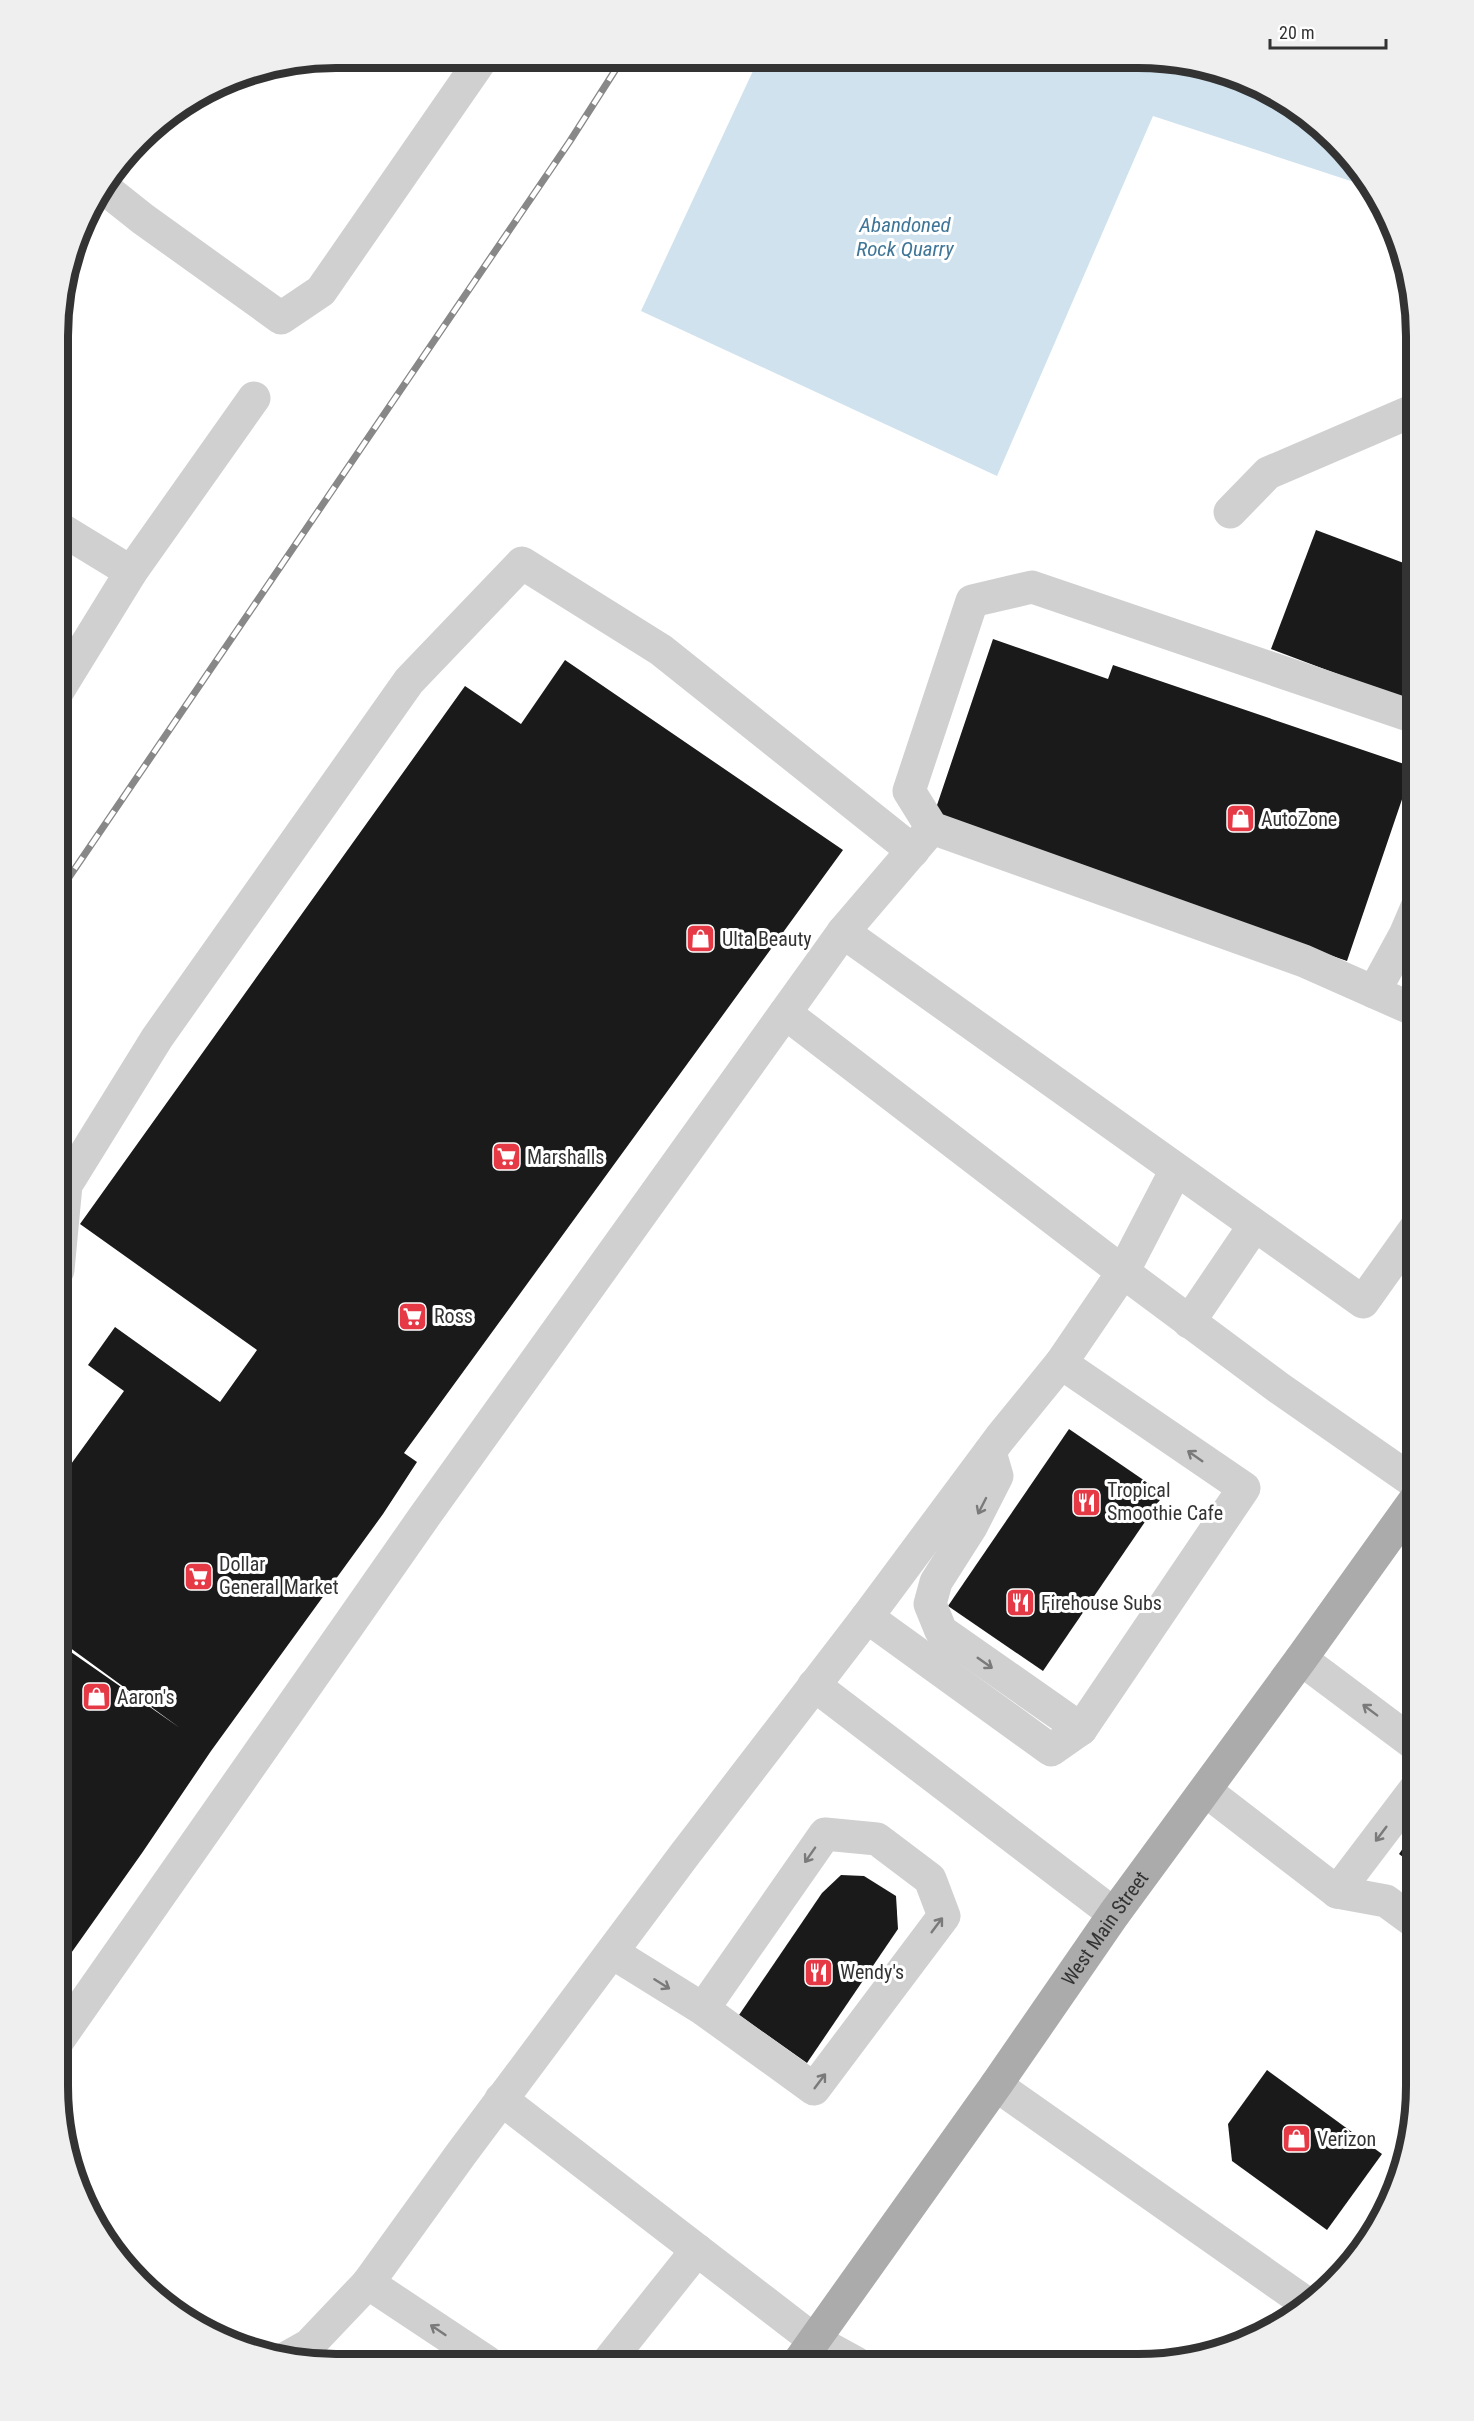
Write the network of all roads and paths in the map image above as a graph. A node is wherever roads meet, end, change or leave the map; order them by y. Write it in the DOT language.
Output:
graph roads {
  1 [pos="475,68"];
  2 [pos="109,192"];
  3 [pos="254,398"];
  4 [pos="1406,413"];
  5 [pos="1230,512"];
  6 [pos="68,534"];
  7 [pos="131,572"];
  8 [pos="68,674"];
  9 [pos="1406,714"];
  10 [pos="922,839"];
  11 [pos="843,932"];
  12 [pos="1406,935"];
  13 [pos="1374,992"];
  14 [pos="1406,1006"];
  15 [pos="786,1013"];
  16 [pos="1176,1170"];
  17 [pos="68,1182"];
  18 [pos="1254,1226"];
  19 [pos="1406,1242"];
  20 [pos="1123,1272"];
  21 [pos="1189,1322"];
  22 [pos="1061,1363"];
  23 [pos="990,1452"];
  24 [pos="1406,1476"];
  25 [pos="1406,1512"];
  26 [pos="867,1617"];
  27 [pos="1301,1659"];
  28 [pos="814,1685"];
  29 [pos="1081,1729"];
  30 [pos="1406,1738"];
  31 [pos="1206,1791"];
  32 [pos="1406,1801"];
  33 [pos="1337,1892"];
  34 [pos="1114,1914"];
  35 [pos="1406,1916"];
  36 [pos="613,1953"];
  37 [pos="703,2009"];
  38 [pos="68,2026"];
  39 [pos="996,2085"];
  40 [pos="501,2099"];
  41 [pos="697,2250"];
  42 [pos="368,2283"];
  43 [pos="1300,2299"];
  44 [pos="299,2351"];
  45 [pos="806,2351"];
  46 [pos="475,2354"];
  47 [pos="613,2354"];
  1 -- 2 [label="street"];
  3 -- 7 [label="street"];
  4 -- 5 [label="street"];
  6 -- 7 [label="street"];
  7 -- 8 [label="street"];
  9 -- 10 [label="street"];
  10 -- 11 [label="street"];
  10 -- 13 [label="street"];
  10 -- 17 [label="street"];
  11 -- 15 [label="street"];
  11 -- 16 [label="street"];
  12 -- 13 [label="street"];
  13 -- 14 [label="street"];
  15 -- 20 [label="street"];
  15 -- 38 [label="street"];
  16 -- 18 [label="street"];
  16 -- 20 [label="street"];
  18 -- 19 [label="street"];
  18 -- 21 [label="street"];
  20 -- 21 [label="street"];
  20 -- 22 [label="street"];
  21 -- 24 [label="street"];
  22 -- 23 [label="street"];
  29 -- 22 [label="street, one-way"];
  23 -- 26 [label="street"];
  23 -- 29 [label="street, one-way"];
  25 -- 27 [label="main road, West Main Street"];
  26 -- 28 [label="street"];
  26 -- 29 [label="street"];
  30 -- 27 [label="street, one-way"];
  27 -- 31 [label="main road, West Main Street"];
  28 -- 34 [label="street"];
  28 -- 36 [label="street"];
  31 -- 33 [label="street"];
  31 -- 34 [label="main road, West Main Street"];
  32 -- 33 [label="street, one-way"];
  33 -- 35 [label="street"];
  34 -- 39 [label="main road, West Main Street"];
  36 -- 37 [label="street, one-way"];
  36 -- 40 [label="street"];
  37 -- 37 [label="street, one-way"];
  39 -- 43 [label="street"];
  39 -- 45 [label="main road, West Main Street"];
  40 -- 41 [label="street"];
  40 -- 42 [label="street"];
  41 -- 45 [label="street"];
  41 -- 47 [label="street"];
  42 -- 44 [label="street"];
  46 -- 42 [label="street, one-way"];
}
